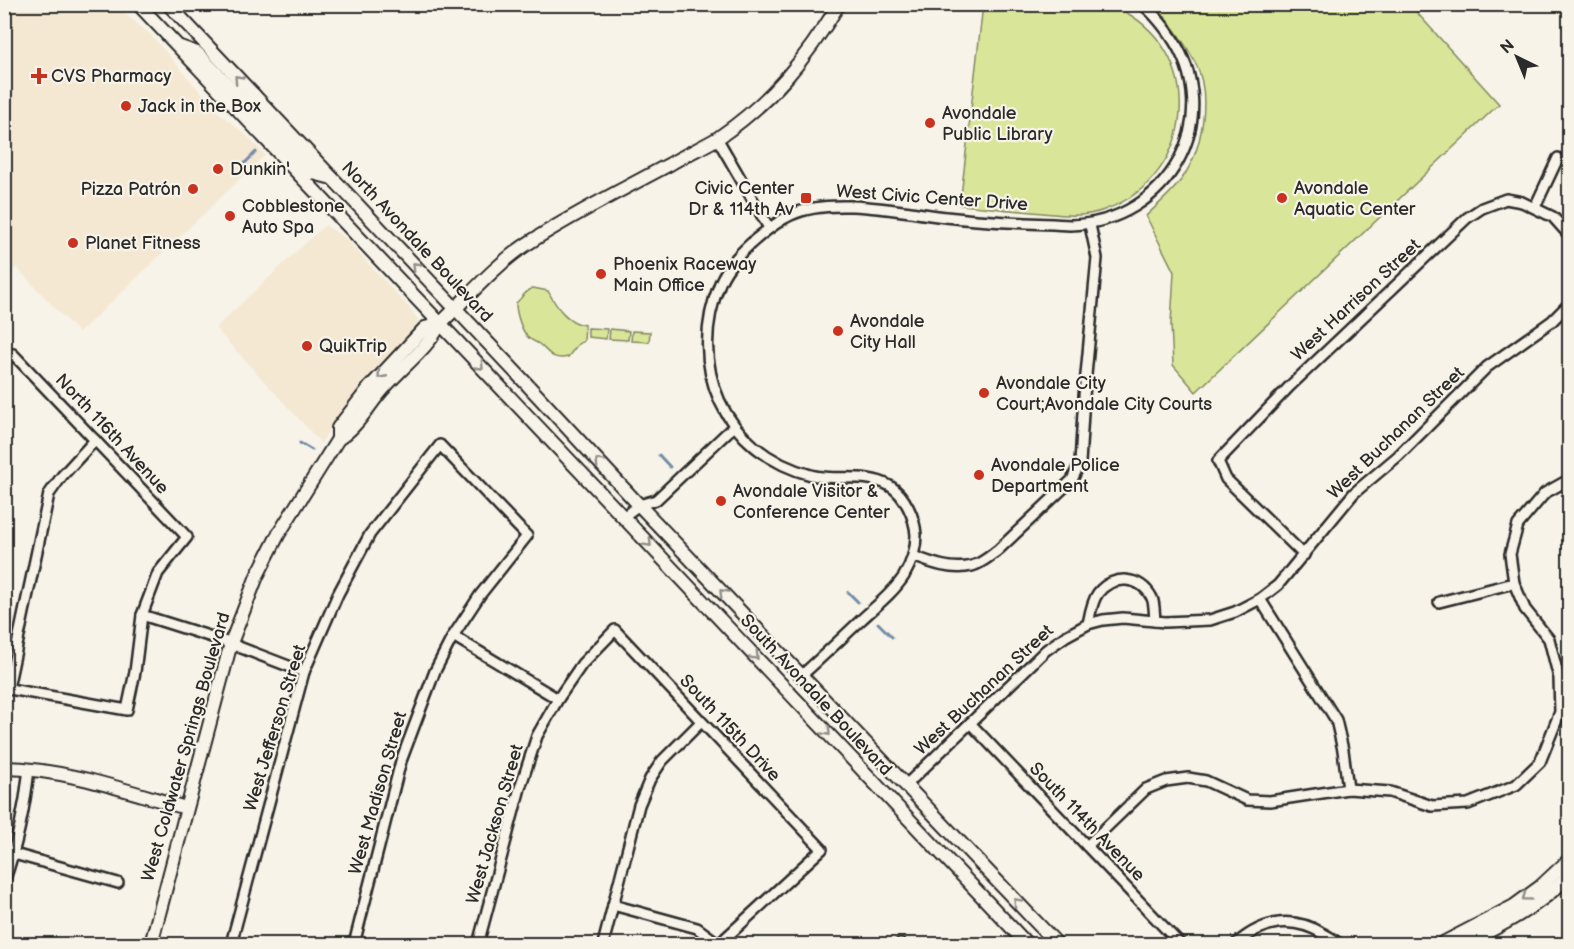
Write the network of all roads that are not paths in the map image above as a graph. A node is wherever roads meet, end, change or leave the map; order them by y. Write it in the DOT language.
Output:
graph roads {
  1 [pos="138,4"];
  2 [pos="168,4"];
  3 [pos="839,4"];
  4 [pos="1142,4"];
  5 [pos="179,47"];
  6 [pos="254,95"];
  7 [pos="249,120"];
  8 [pos="717,138"];
  9 [pos="1558,158"];
  10 [pos="333,178"];
  11 [pos="1535,207"];
  12 [pos="1090,225"];
  13 [pos="769,228"];
  14 [pos="1569,236"];
  15 [pos="1569,303"];
  16 [pos="456,309"];
  17 [pos="440,324"];
  18 [pos="4,362"];
  19 [pos="733,427"];
  20 [pos="95,440"];
  21 [pos="440,445"];
  22 [pos="1569,479"];
  23 [pos="639,505"];
  24 [pos="623,517"];
  25 [pos="1304,555"];
  26 [pos="913,556"];
  27 [pos="1514,583"];
  28 [pos="1260,599"];
  29 [pos="1439,602"];
  30 [pos="142,615"];
  31 [pos="1155,621"];
  32 [pos="1088,624"];
  33 [pos="615,630"];
  34 [pos="453,636"];
  35 [pos="231,643"];
  36 [pos="304,672"];
  37 [pos="802,675"];
  38 [pos="6,688"];
  39 [pos="787,690"];
  40 [pos="558,699"];
  41 [pos="701,722"];
  42 [pos="970,723"];
  43 [pos="4,768"];
  44 [pos="29,769"];
  45 [pos="906,785"];
  46 [pos="1348,789"];
  47 [pos="186,808"];
  48 [pos="1087,846"];
  49 [pos="14,854"];
  50 [pos="1569,859"];
  51 [pos="1569,875"];
  52 [pos="4,882"];
  53 [pos="118,883"];
  54 [pos="613,906"];
  55 [pos="719,944"];
  56 [pos="151,945"];
  57 [pos="231,945"];
  58 [pos="354,945"];
  59 [pos="478,945"];
  60 [pos="603,945"];
  61 [pos="1027,945"];
  62 [pos="1057,945"];
  63 [pos="1180,945"];
  64 [pos="1236,945"];
  65 [pos="1340,945"];
  66 [pos="1441,945"];
  67 [pos="1464,945"];
  1 -- 5 [label="main road"];
  6 -- 2 [label="main road, North Avondale Boulevard, one-way"];
  3 -- 8 [label="main road"];
  4 -- 12 [label="street, West Civic Center Drive"];
  5 -- 6 [label="main road"];
  5 -- 7 [label="main road"];
  6 -- 10 [label="main road, North Avondale Boulevard"];
  7 -- 10 [label="main road"];
  7 -- 17 [label="main road"];
  8 -- 13 [label="street"];
  8 -- 16 [label="main road, West Coldwater Springs Boulevard"];
  9 -- 11 [label="street"];
  16 -- 10 [label="main road, North Avondale Boulevard, one-way"];
  11 -- 14 [label="street"];
  11 -- 25 [label="street, West Harrison Street"];
  12 -- 13 [label="street, West Civic Center Drive"];
  12 -- 26 [label="street"];
  13 -- 19 [label="street, West Civic Center Drive"];
  15 -- 25 [label="street, West Buchanan Street"];
  16 -- 17 [label="main road, West Coldwater Springs Boulevard"];
  23 -- 16 [label="main road, North Avondale Boulevard, one-way"];
  17 -- 24 [label="main road, South Avondale Boulevard, one-way"];
  17 -- 35 [label="main road, West Coldwater Springs Boulevard"];
  18 -- 20 [label="street, North 116th Avenue"];
  19 -- 23 [label="street"];
  19 -- 26 [label="street, West Civic Center Drive"];
  20 -- 30 [label="street, North 116th Avenue"];
  20 -- 38 [label="street"];
  21 -- 34 [label="street, West Madison Street"];
  21 -- 36 [label="street, West Jefferson Street"];
  22 -- 27 [label="street"];
  23 -- 24 [label="street"];
  37 -- 23 [label="main road, South Avondale Boulevard, one-way"];
  24 -- 39 [label="main road, South Avondale Boulevard, one-way"];
  25 -- 28 [label="street, West Buchanan Street"];
  26 -- 37 [label="street, West Civic Center Drive"];
  27 -- 29 [label="street"];
  27 -- 46 [label="street"];
  28 -- 31 [label="street, West Buchanan Street"];
  28 -- 46 [label="street"];
  30 -- 35 [label="street"];
  30 -- 38 [label="street"];
  31 -- 32 [label="street, West Buchanan Street"];
  31 -- 32 [label="street"];
  32 -- 42 [label="street, West Buchanan Street"];
  33 -- 40 [label="street, West Jackson Street"];
  33 -- 41 [label="street, South 115th Drive"];
  34 -- 40 [label="street"];
  34 -- 58 [label="street, West Madison Street"];
  35 -- 36 [label="street"];
  35 -- 47 [label="main road, West Coldwater Springs Boulevard"];
  36 -- 57 [label="street, West Jefferson Street"];
  37 -- 39 [label="main road"];
  37 -- 45 [label="main road, South Avondale Boulevard"];
  39 -- 61 [label="main road, South Avondale Boulevard, one-way"];
  40 -- 59 [label="street, West Jackson Street"];
  41 -- 54 [label="street"];
  41 -- 55 [label="street, South 115th Drive"];
  42 -- 45 [label="street, West Buchanan Street"];
  42 -- 48 [label="street, South 114th Avenue"];
  43 -- 44 [label="main road"];
  44 -- 47 [label="main road"];
  44 -- 49 [label="street"];
  62 -- 45 [label="main road, South Avondale Boulevard, one-way"];
  46 -- 48 [label="street"];
  47 -- 56 [label="main road, West Coldwater Springs Boulevard"];
  48 -- 63 [label="street, South 114th Avenue"];
  49 -- 52 [label="street"];
  49 -- 53 [label="street"];
  50 -- 66 [label="main road, one-way"];
  51 -- 67 [label="main road"];
  54 -- 55 [label="street"];
  54 -- 60 [label="street"];
  64 -- 65 [label="street"];
}
